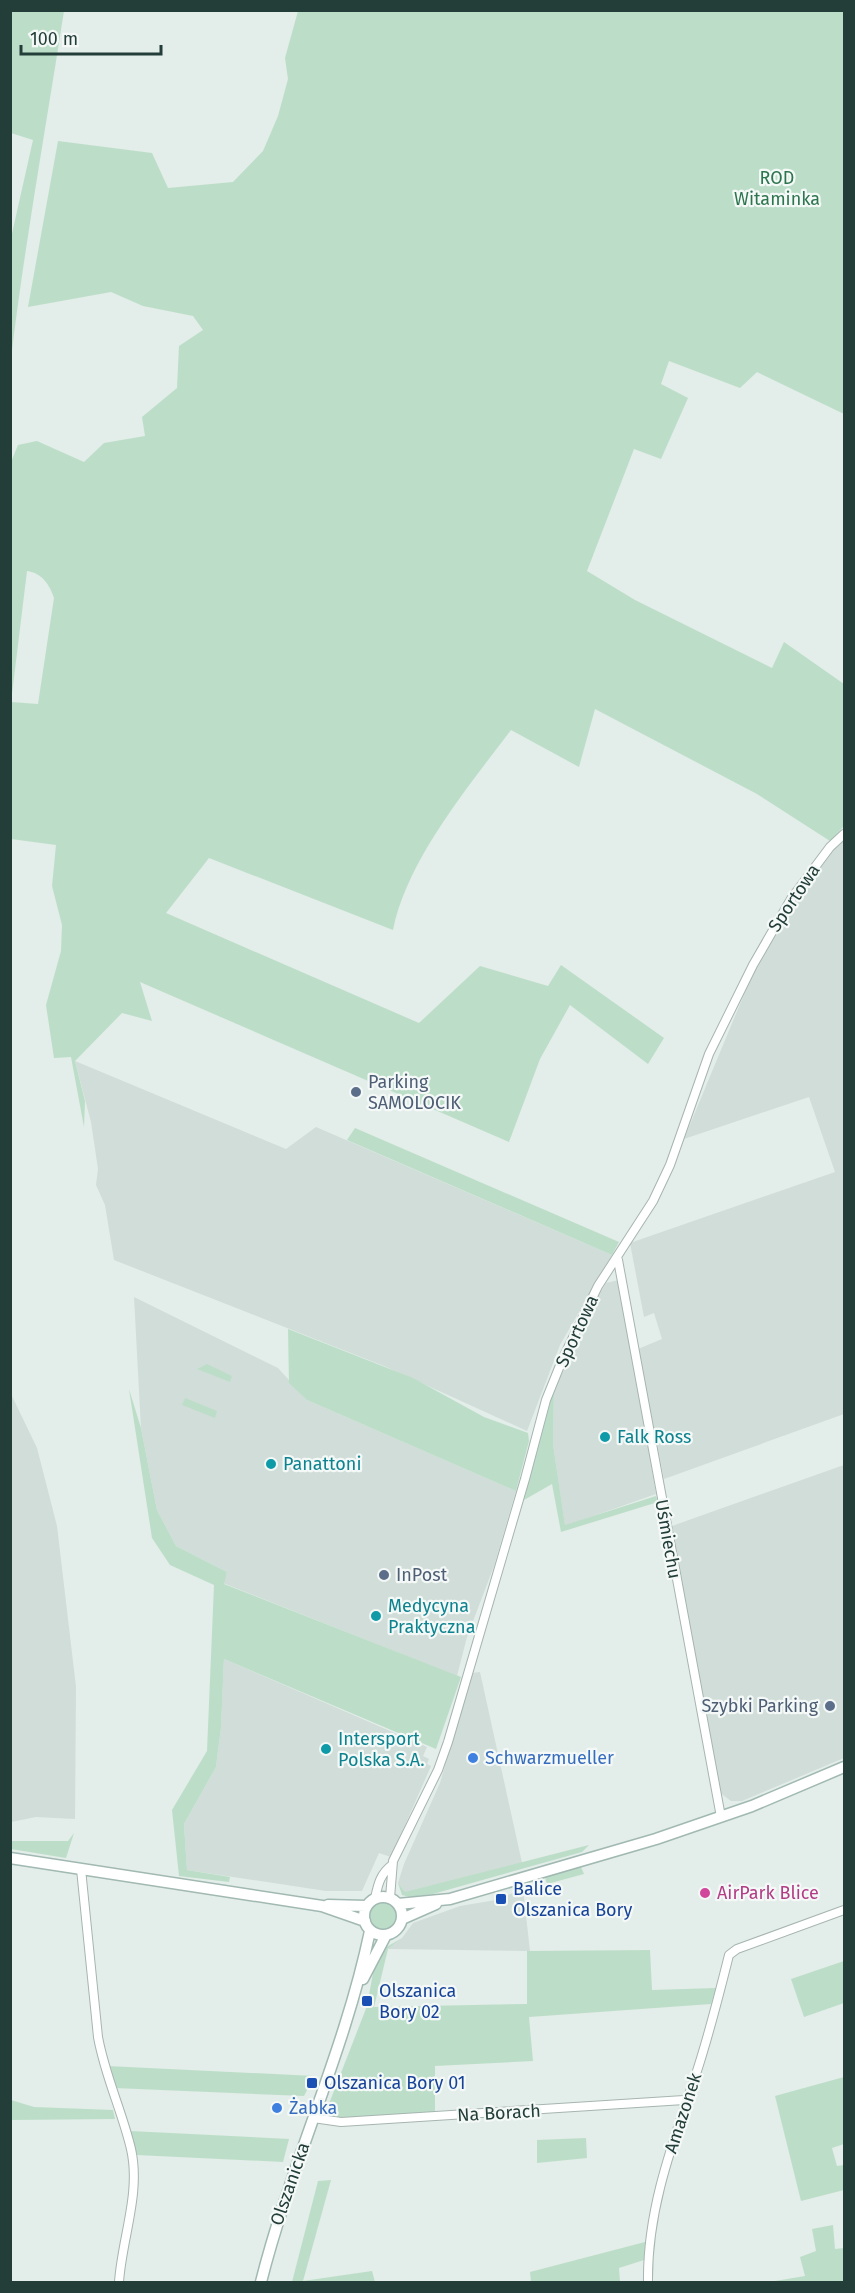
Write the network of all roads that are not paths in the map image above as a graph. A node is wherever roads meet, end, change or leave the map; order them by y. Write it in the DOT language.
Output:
graph roads {
  1 [pos="844,834"];
  2 [pos="618,1260"];
  3 [pos="844,1767"];
  4 [pos="721,1817"];
  5 [pos="10,1858"];
  6 [pos="392,1866"];
  7 [pos="81,1869"];
  8 [pos="394,1901"];
  9 [pos="442,1901"];
  10 [pos="370,1902"];
  11 [pos="322,1906"];
  12 [pos="844,1910"];
  13 [pos="402,1919"];
  14 [pos="368,1926"];
  15 [pos="386,1935"];
  16 [pos="359,1984"];
  17 [pos="684,2100"];
  18 [pos="313,2118"];
  19 [pos="119,2283"];
  20 [pos="261,2283"];
  21 [pos="648,2283"];
  1 -- 2 [label="street, Sportowa"];
  2 -- 4 [label="street, Uśmiechu"];
  2 -- 6 [label="street, Sportowa"];
  3 -- 4 [label="main road"];
  4 -- 9 [label="main road"];
  5 -- 7 [label="main road"];
  6 -- 8 [label="street, Sportowa"];
  6 -- 10 [label="street, Sportowa"];
  7 -- 11 [label="main road"];
  7 -- 19 [label="street"];
  8 -- 9 [label="main road"];
  8 -- 10 [label="main road"];
  8 -- 13 [label="main road"];
  9 -- 13 [label="main road"];
  10 -- 11 [label="main road"];
  10 -- 14 [label="main road"];
  11 -- 14 [label="main road"];
  12 -- 17 [label="street, Amazonek"];
  13 -- 15 [label="main road"];
  14 -- 15 [label="main road"];
  14 -- 16 [label="main road, Olszanicka"];
  15 -- 16 [label="main road, Olszanicka"];
  16 -- 18 [label="main road, Olszanicka"];
  17 -- 18 [label="street, Na Borach"];
  17 -- 21 [label="street, Amazonek"];
  18 -- 20 [label="main road, Olszanicka"];
}
